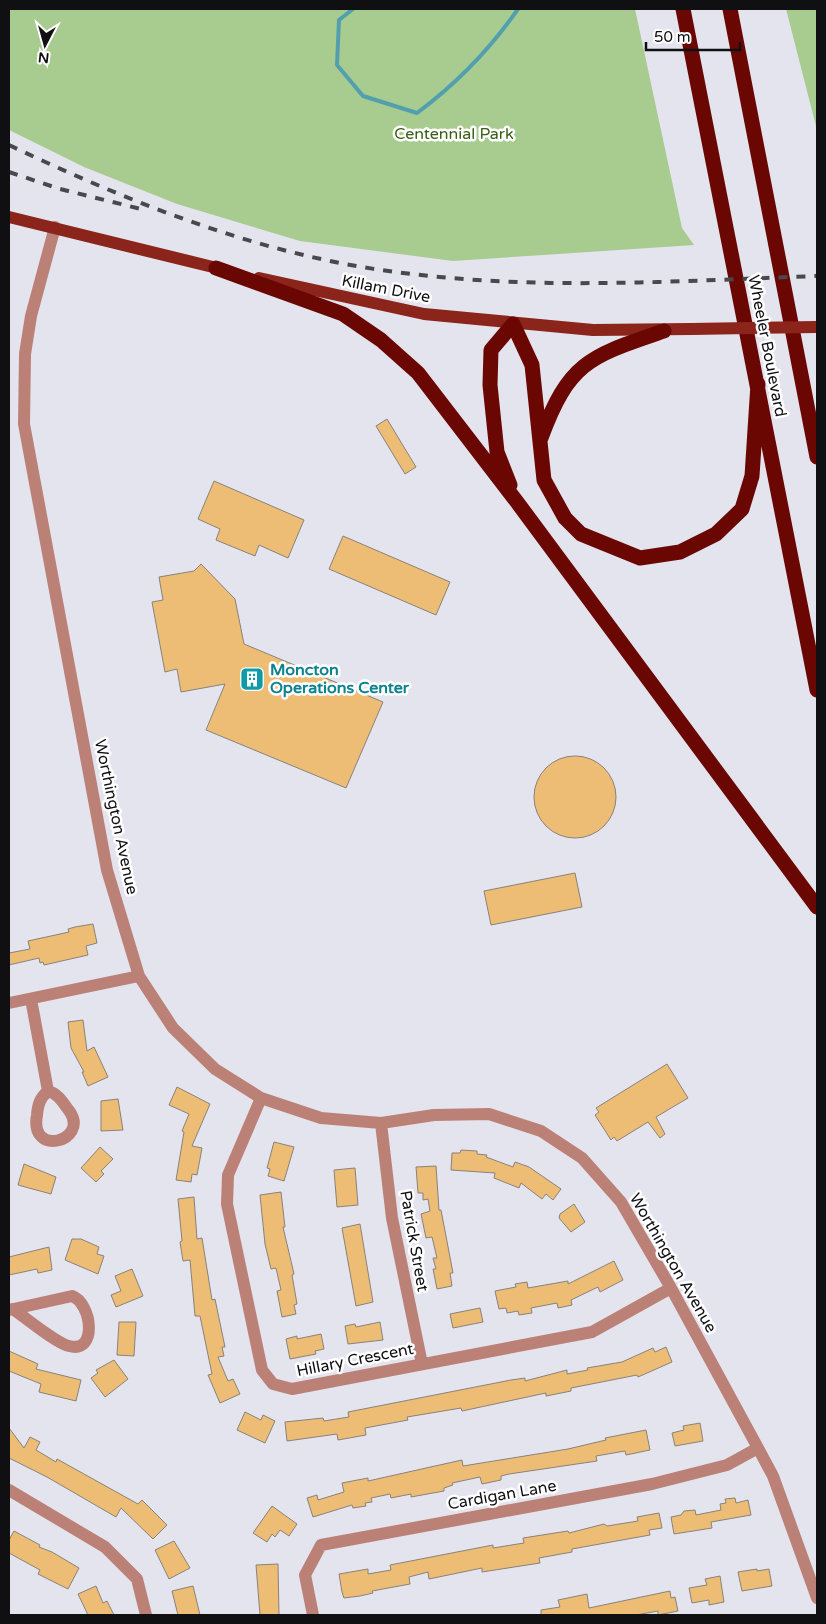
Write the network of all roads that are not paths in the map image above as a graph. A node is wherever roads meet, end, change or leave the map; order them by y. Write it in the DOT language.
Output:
graph roads {
  1 [pos="683,9"];
  2 [pos="730,9"];
  3 [pos="9,217"];
  4 [pos="55,227"];
  5 [pos="216,268"];
  6 [pos="514,324"];
  7 [pos="817,327"];
  8 [pos="664,330"];
  9 [pos="758,384"];
  10 [pos="810,415"];
  11 [pos="817,432"];
  12 [pos="539,442"];
  13 [pos="817,457"];
  14 [pos="517,502"];
  15 [pos="817,690"];
  16 [pos="817,907"];
  17 [pos="139,976"];
  18 [pos="31,999"];
  19 [pos="9,1003"];
  20 [pos="48,1091"];
  21 [pos="261,1098"];
  22 [pos="381,1123"];
  23 [pos="671,1288"];
  24 [pos="11,1309"];
  25 [pos="422,1364"];
  26 [pos="758,1448"];
  27 [pos="9,1490"];
  28 [pos="817,1598"];
  29 [pos="146,1615"];
  30 [pos="313,1615"];
  1 -- 9 [label="highway, Wheeler Boulevard"];
  2 -- 10 [label="highway, Wheeler Boulevard"];
  3 -- 4 [label="main road, Killam Drive"];
  4 -- 5 [label="main road, Killam Drive"];
  4 -- 17 [label="street, Worthington Avenue"];
  5 -- 6 [label="main road, Killam Drive"];
  5 -- 14 [label="highway"];
  6 -- 8 [label="main road, Killam Drive"];
  6 -- 12 [label="highway"];
  6 -- 14 [label="highway"];
  7 -- 8 [label="main road, Killam Drive, bridge"];
  8 -- 12 [label="highway"];
  9 -- 12 [label="highway"];
  9 -- 15 [label="highway, Wheeler Boulevard"];
  10 -- 11 [label="highway"];
  10 -- 13 [label="highway, Wheeler Boulevard"];
  14 -- 16 [label="highway"];
  17 -- 18 [label="street"];
  17 -- 21 [label="street, Worthington Avenue"];
  18 -- 19 [label="street"];
  18 -- 20 [label="street"];
  21 -- 22 [label="street, Worthington Avenue"];
  21 -- 25 [label="street, Hillary Crescent"];
  22 -- 23 [label="street, Worthington Avenue"];
  22 -- 25 [label="street, Patrick Street"];
  23 -- 25 [label="street, Hillary Crescent"];
  23 -- 26 [label="street, Worthington Avenue"];
  24 -- 24 [label="street"];
  26 -- 28 [label="street, Worthington Avenue"];
  26 -- 30 [label="street, Cardigan Lane"];
  27 -- 29 [label="street"];
}
